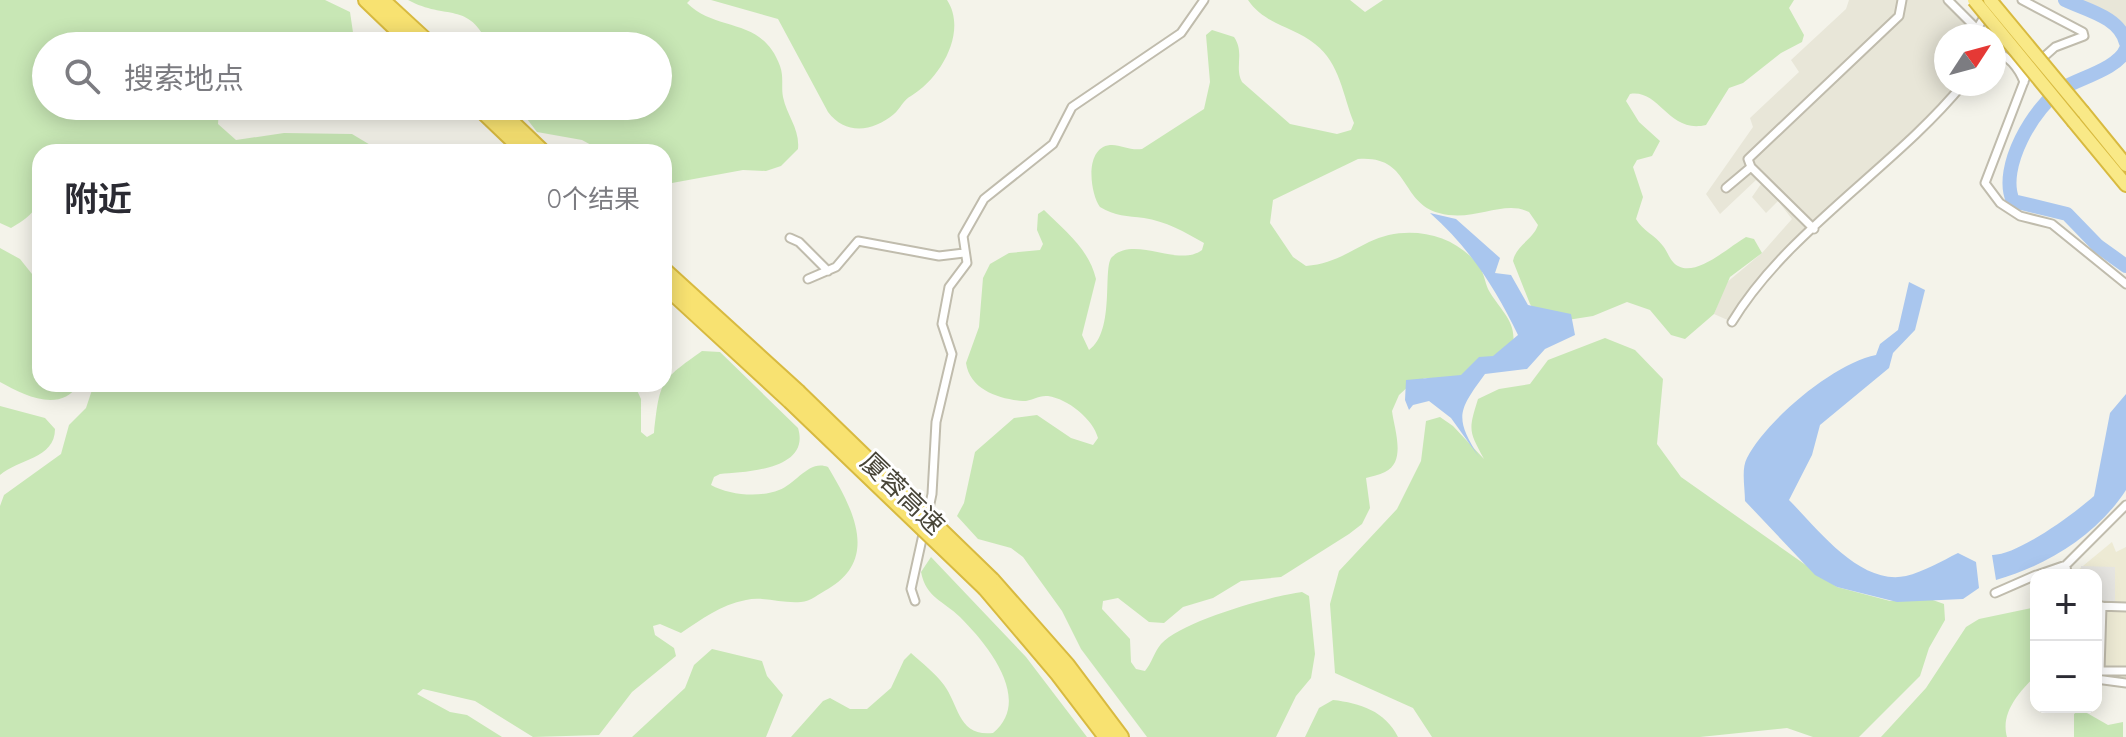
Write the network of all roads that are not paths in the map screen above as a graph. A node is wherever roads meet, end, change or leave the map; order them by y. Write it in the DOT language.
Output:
graph roads {
  1 [pos="366,0"];
  2 [pos="382,0"];
  3 [pos="1204,0"];
  4 [pos="1902,0"];
  5 [pos="1948,0"];
  6 [pos="1974,0"];
  7 [pos="1992,0"];
  8 [pos="2022,0"];
  9 [pos="1970,24"];
  10 [pos="1982,24"];
  11 [pos="399,32"];
  12 [pos="417,32"];
  13 [pos="2006,57"];
  14 [pos="2024,84"];
  15 [pos="1953,96"];
  16 [pos="2078,117"];
  17 [pos="496,120"];
  18 [pos="501,120"];
  19 [pos="518,144"];
  20 [pos="532,144"];
  21 [pos="2126,165"];
  22 [pos="1751,167"];
  23 [pos="2126,185"];
  24 [pos="1726,188"];
  25 [pos="1814,229"];
  26 [pos="790,238"];
  27 [pos="964,253"];
  28 [pos="828,271"];
  29 [pos="672,278"];
  30 [pos="808,279"];
  31 [pos="2126,284"];
  32 [pos="672,292"];
  33 [pos="1732,322"];
  34 [pos="767,370"];
  35 [pos="2126,505"];
  36 [pos="2066,565"];
  37 [pos="2054,569"];
  38 [pos="2066,569"];
  39 [pos="2030,578"];
  40 [pos="988,584"];
  41 [pos="1995,593"];
  42 [pos="915,601"];
  43 [pos="2102,606"];
  44 [pos="2126,607"];
  45 [pos="2100,641"];
  46 [pos="2126,671"];
  47 [pos="2102,680"];
  48 [pos="2126,683"];
  49 [pos="1106,737"];
  50 [pos="1121,737"];
  1 -- 11 [label="highway"];
  2 -- 12 [label="highway"];
  3 -- 27 [label="street"];
  4 -- 22 [label="street"];
  5 -- 9 [label="street"];
  6 -- 16 [label="highway, bridge"];
  7 -- 10 [label="street"];
  7 -- 16 [label="highway, bridge"];
  8 -- 14 [label="street"];
  13 -- 14 [label="street"];
  14 -- 31 [label="street"];
  15 -- 25 [label="street"];
  16 -- 21 [label="highway"];
  16 -- 23 [label="highway"];
  17 -- 19 [label="highway"];
  18 -- 20 [label="highway"];
  22 -- 24 [label="street"];
  22 -- 25 [label="street"];
  25 -- 33 [label="street"];
  26 -- 28 [label="street"];
  27 -- 28 [label="street"];
  27 -- 42 [label="street"];
  28 -- 30 [label="street"];
  29 -- 34 [label="highway, 厦蓉高速"];
  32 -- 34 [label="highway, 厦蓉高速"];
  34 -- 40 [label="highway, 厦蓉高速, bridge"];
  35 -- 36 [label="street"];
  36 -- 37 [label="street"];
  36 -- 38 [label="street"];
  39 -- 41 [label="street"];
  40 -- 49 [label="highway, 厦蓉高速"];
  40 -- 50 [label="highway, 厦蓉高速"];
  43 -- 44 [label="street"];
  45 -- 46 [label="street"];
  47 -- 48 [label="street"];
}
